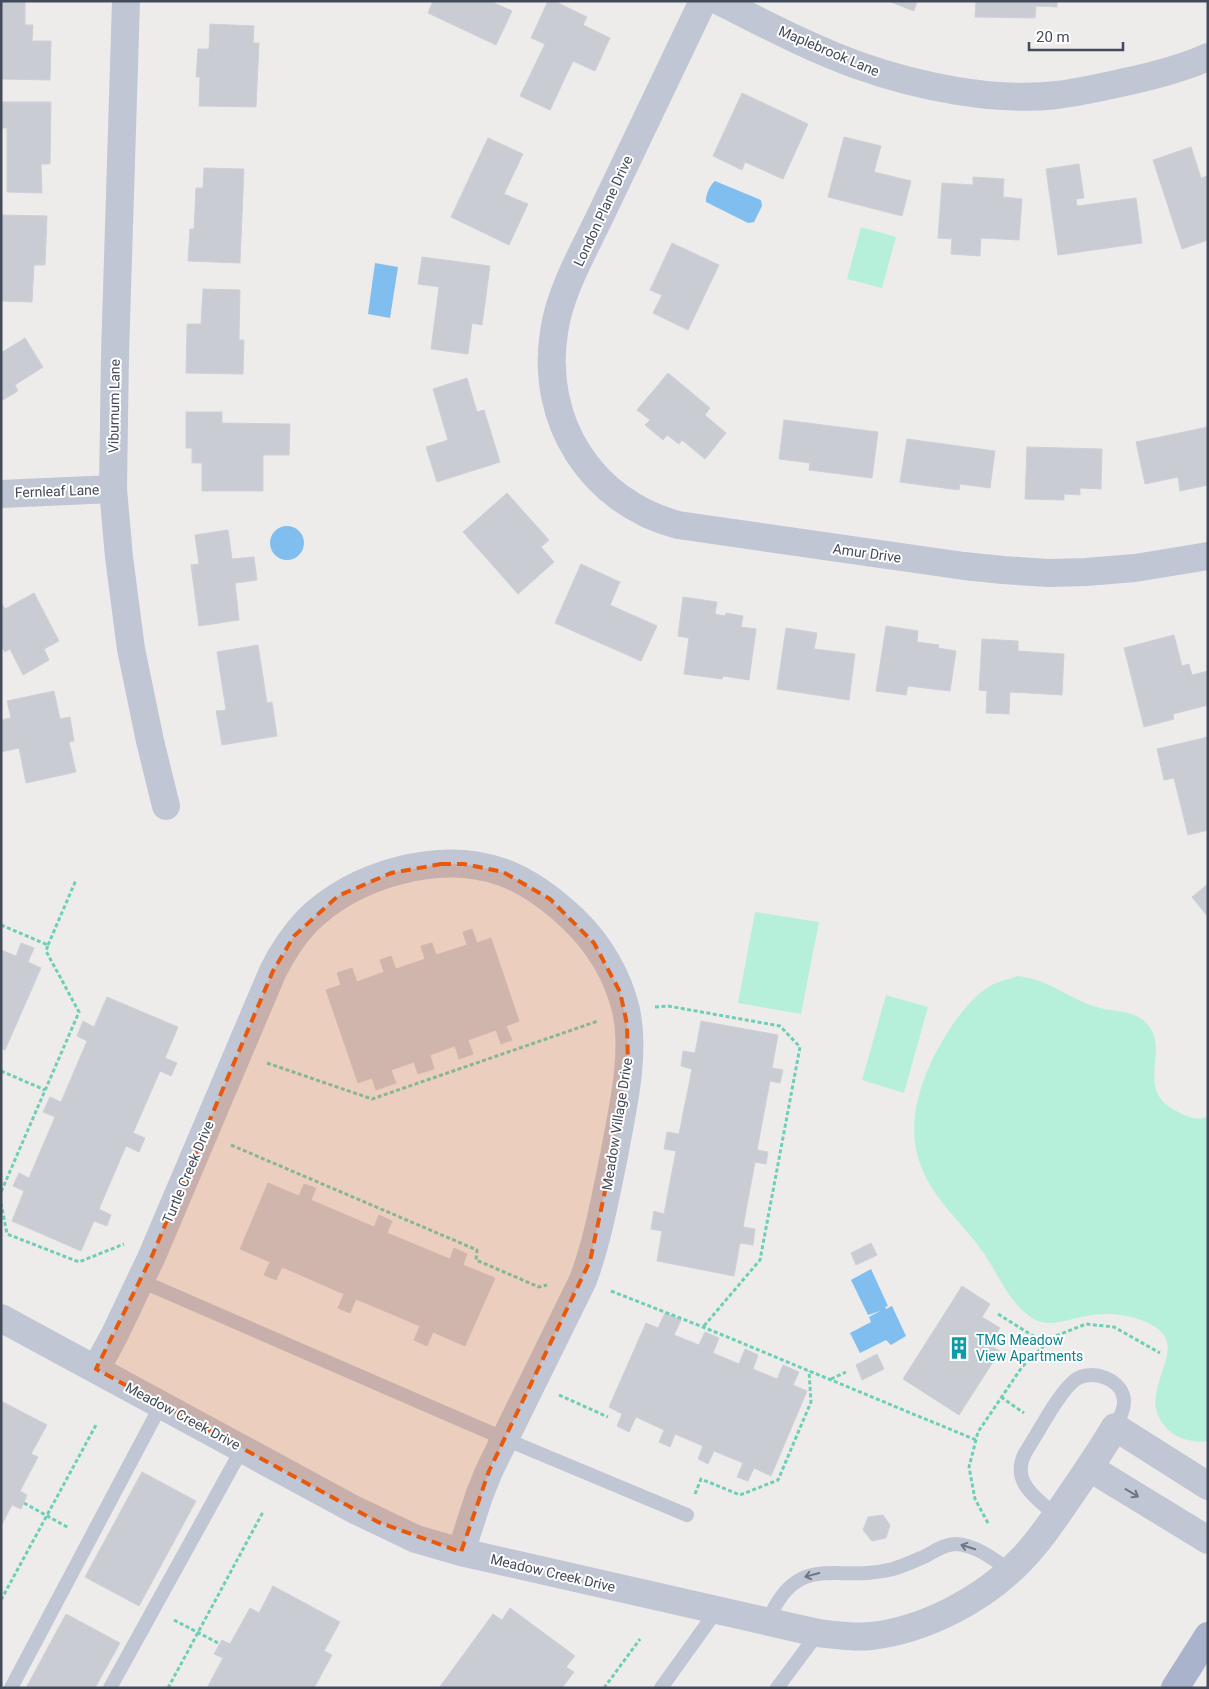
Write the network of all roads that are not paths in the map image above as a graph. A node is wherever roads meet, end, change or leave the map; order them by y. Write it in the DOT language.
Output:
graph roads {
  1 [pos="126,1"];
  2 [pos="703,1"];
  3 [pos="719,1"];
  4 [pos="1208,57"];
  5 [pos="566,431"];
  6 [pos="113,489"];
  7 [pos="1,494"];
  8 [pos="1208,556"];
  9 [pos="166,806"];
  10 [pos="273,971"];
  11 [pos="141,1281"];
  12 [pos="1,1318"];
  13 [pos="96,1370"];
  14 [pos="161,1405"];
  15 [pos="1115,1427"];
  16 [pos="505,1439"];
  17 [pos="242,1449"];
  18 [pos="1090,1468"];
  19 [pos="1208,1486"];
  20 [pos="687,1515"];
  21 [pos="1057,1516"];
  22 [pos="1208,1540"];
  23 [pos="461,1552"];
  24 [pos="1010,1571"];
  25 [pos="717,1610"];
  26 [pos="768,1621"];
  27 [pos="818,1633"];
  28 [pos="1208,1636"];
  29 [pos="11,1688"];
  30 [pos="110,1688"];
  31 [pos="661,1688"];
  32 [pos="777,1688"];
  33 [pos="1175,1688"];
  1 -- 6 [label="street, Viburnum Lane"];
  2 -- 5 [label="street, London Plane Drive"];
  3 -- 4 [label="street, Maplebrook Lane"];
  5 -- 8 [label="street, Amur Drive"];
  6 -- 7 [label="street, Fernleaf Lane"];
  6 -- 9 [label="street, Viburnum Lane"];
  10 -- 11 [label="street, Turtle Creek Drive"];
  10 -- 16 [label="street, Meadow Village Drive"];
  11 -- 13 [label="street, Turtle Creek Drive"];
  11 -- 16 [label="lane"];
  12 -- 13 [label="street, Meadow Creek Drive"];
  13 -- 14 [label="street, Meadow Creek Drive"];
  14 -- 17 [label="street, Meadow Creek Drive"];
  14 -- 29 [label="lane"];
  15 -- 18 [label="street, Meadow Creek Drive"];
  15 -- 19 [label="street"];
  15 -- 21 [label="lane"];
  16 -- 20 [label="lane"];
  16 -- 23 [label="street, Meadow Village Drive"];
  17 -- 23 [label="street, Meadow Creek Drive"];
  17 -- 30 [label="lane"];
  18 -- 21 [label="street, Meadow Creek Drive"];
  18 -- 22 [label="street, one-way"];
  21 -- 24 [label="street, Meadow Creek Drive"];
  23 -- 25 [label="street, Meadow Creek Drive"];
  24 -- 26 [label="lane, one-way"];
  24 -- 27 [label="street, Meadow Creek Drive"];
  25 -- 26 [label="street, Meadow Creek Drive"];
  25 -- 31 [label="lane"];
  26 -- 27 [label="street, Meadow Creek Drive"];
  27 -- 32 [label="lane"];
  28 -- 33 [label="main road"];
}
